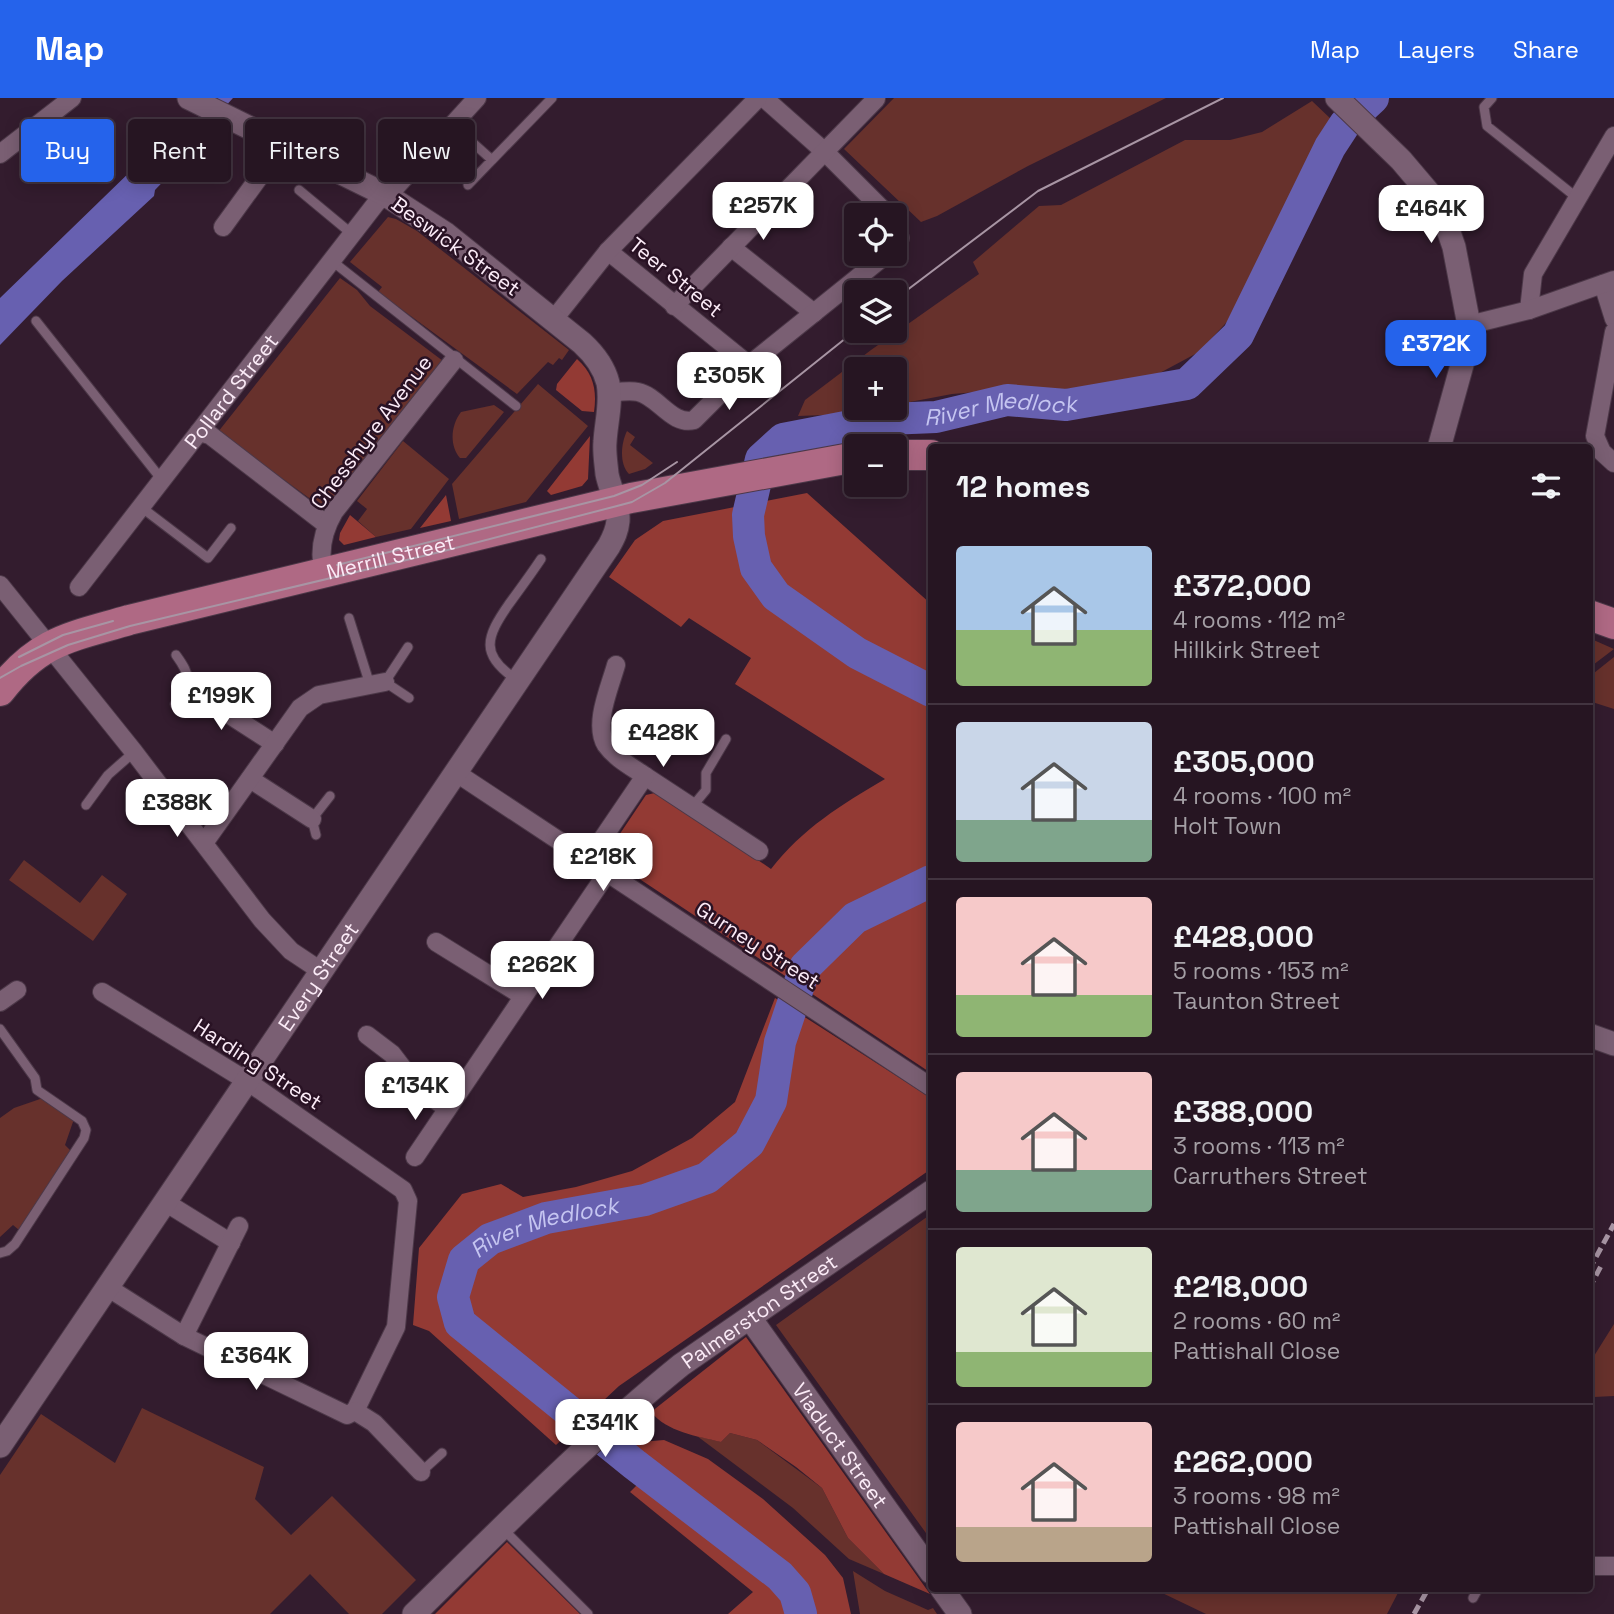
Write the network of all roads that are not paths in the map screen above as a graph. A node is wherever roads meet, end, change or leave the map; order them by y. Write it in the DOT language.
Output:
graph roads {
  1 [pos="72,98"];
  2 [pos="477,98"];
  3 [pos="552,98"];
  4 [pos="758,98"];
  5 [pos="764,98"];
  6 [pos="1337,98"];
  7 [pos="1492,98"];
  8 [pos="191,99"];
  9 [pos="876,99"];
  10 [pos="457,119"];
  11 [pos="245,125"];
  12 [pos="1614,136"];
  13 [pos="475,145"];
  14 [pos="825,152"];
  15 [pos="0,154"];
  16 [pos="492,160"];
  17 [pos="256,182"];
  18 [pos="360,182"];
  19 [pos="398,182"];
  20 [pos="468,186"];
  21 [pos="299,190"];
  22 [pos="386,195"];
  23 [pos="1576,197"];
  24 [pos="876,203"];
  25 [pos="223,227"];
  26 [pos="352,234"];
  27 [pos="731,247"];
  28 [pos="608,251"];
  29 [pos="332,261"];
  30 [pos="872,266"];
  31 [pos="1609,282"];
  32 [pos="674,306"];
  33 [pos="1529,310"];
  34 [pos="814,313"];
  35 [pos="554,319"];
  36 [pos="1614,319"];
  37 [pos="36,321"];
  38 [pos="1469,325"];
  39 [pos="1614,332"];
  40 [pos="454,360"];
  41 [pos="749,365"];
  42 [pos="609,393"];
  43 [pos="516,407"];
  44 [pos="199,432"];
  45 [pos="1440,444"];
  46 [pos="907,455"];
  47 [pos="928,455"];
  48 [pos="844,459"];
  49 [pos="1614,463"];
  50 [pos="162,480"];
  51 [pos="616,501"];
  52 [pos="141,507"];
  53 [pos="327,525"];
  54 [pos="231,528"];
  55 [pos="541,559"];
  56 [pos="324,573"];
  57 [pos="0,586"];
  58 [pos="79,587"];
  59 [pos="1593,616"];
  60 [pos="349,618"];
  61 [pos="1614,624"];
  62 [pos="49,646"];
  63 [pos="408,647"];
  64 [pos="176,655"];
  65 [pos="616,665"];
  66 [pos="517,681"];
  67 [pos="377,684"];
  68 [pos="188,688"];
  69 [pos="0,691"];
  70 [pos="409,698"];
  71 [pos="175,704"];
  72 [pos="726,739"];
  73 [pos="275,744"];
  74 [pos="134,752"];
  75 [pos="455,772"];
  76 [pos="645,776"];
  77 [pos="250,779"];
  78 [pos="330,796"];
  79 [pos="86,805"];
  80 [pos="692,807"];
  81 [pos="314,827"];
  82 [pos="205,844"];
  83 [pos="759,851"];
  84 [pos="588,860"];
  85 [pos="607,873"];
  86 [pos="436,942"];
  87 [pos="321,971"];
  88 [pos="17,990"];
  89 [pos="102,992"];
  90 [pos="523,996"];
  91 [pos="0,1002"];
  92 [pos="0,1029"];
  93 [pos="367,1035"];
  94 [pos="1593,1036"];
  95 [pos="10,1043"];
  96 [pos="1614,1044"];
  97 [pos="0,1050"];
  98 [pos="247,1081"];
  99 [pos="928,1085"];
  100 [pos="447,1108"];
  101 [pos="415,1157"];
  102 [pos="928,1194"];
  103 [pos="165,1202"];
  104 [pos="0,1254"];
  105 [pos="107,1287"];
  106 [pos="750,1318"];
  107 [pos="184,1336"];
  108 [pos="355,1411"];
  109 [pos="0,1446"];
  110 [pos="442,1453"];
  111 [pos="421,1472"];
  112 [pos="502,1528"];
  113 [pos="928,1566"];
  114 [pos="1593,1566"];
  115 [pos="1614,1566"];
  116 [pos="944,1592"];
  117 [pos="1476,1592"];
  118 [pos="1473,1598"];
  119 [pos="414,1614"];
  120 [pos="588,1614"];
  121 [pos="960,1614"];
  1 -- 15 [label="street"];
  2 -- 10 [label="street, Pollard Street"];
  3 -- 16 [label="lane"];
  4 -- 28 [label="street"];
  5 -- 14 [label="street"];
  6 -- 38 [label="street"];
  7 -- 23 [label="lane"];
  8 -- 11 [label="street, Beswick Street"];
  9 -- 14 [label="street"];
  12 -- 23 [label="street"];
  13 -- 16 [label="lane"];
  14 -- 24 [label="street"];
  14 -- 27 [label="street"];
  16 -- 20 [label="lane"];
  17 -- 25 [label="street"];
  18 -- 22 [label="street, Beswick Street"];
  19 -- 22 [label="street, Pollard Street"];
  21 -- 26 [label="lane"];
  22 -- 26 [label="street, Pollard Street"];
  22 -- 35 [label="street, Beswick Street"];
  23 -- 33 [label="street"];
  26 -- 29 [label="street, Pollard Street"];
  27 -- 32 [label="street"];
  27 -- 34 [label="street"];
  28 -- 32 [label="street, Teer Street"];
  28 -- 35 [label="street"];
  29 -- 40 [label="lane"];
  29 -- 44 [label="street, Pollard Street"];
  30 -- 34 [label="street"];
  31 -- 33 [label="street"];
  31 -- 36 [label="street"];
  32 -- 41 [label="street, Teer Street"];
  33 -- 38 [label="street"];
  34 -- 41 [label="street"];
  35 -- 42 [label="street, Beswick Street"];
  37 -- 50 [label="lane"];
  38 -- 45 [label="street"];
  39 -- 49 [label="street"];
  40 -- 43 [label="lane"];
  40 -- 53 [label="street, Chesshyre Avenue"];
  41 -- 42 [label="street"];
  42 -- 51 [label="street, Every Street"];
  44 -- 50 [label="street, Pollard Street"];
  44 -- 53 [label="street"];
  46 -- 47 [label="main road"];
  48 -- 51 [label="main road, Merrill Street"];
  50 -- 52 [label="street, Pollard Street"];
  51 -- 56 [label="main road, Merrill Street"];
  51 -- 66 [label="street, Every Street"];
  52 -- 54 [label="lane"];
  52 -- 58 [label="street, Pollard Street"];
  53 -- 56 [label="street, Chesshyre Avenue"];
  55 -- 66 [label="lane"];
  56 -- 62 [label="main road, Merrill Street"];
  57 -- 62 [label="street"];
  59 -- 61 [label="main road"];
  60 -- 67 [label="lane"];
  62 -- 69 [label="main road"];
  62 -- 74 [label="street"];
  63 -- 67 [label="lane"];
  64 -- 68 [label="lane"];
  65 -- 76 [label="street"];
  66 -- 75 [label="street, Every Street"];
  67 -- 70 [label="lane"];
  67 -- 73 [label="street"];
  68 -- 71 [label="lane"];
  68 -- 73 [label="street"];
  72 -- 80 [label="lane"];
  73 -- 77 [label="street"];
  74 -- 79 [label="lane"];
  74 -- 82 [label="street"];
  75 -- 84 [label="street, Gurney Street"];
  75 -- 87 [label="street, Every Street"];
  76 -- 80 [label="street"];
  76 -- 84 [label="street"];
  77 -- 81 [label="street"];
  77 -- 82 [label="street"];
  78 -- 81 [label="lane"];
  80 -- 83 [label="street"];
  82 -- 87 [label="street"];
  84 -- 85 [label="street, Gurney Street"];
  85 -- 90 [label="street"];
  85 -- 99 [label="street, Gurney Street"];
  86 -- 90 [label="street"];
  87 -- 98 [label="street, Every Street"];
  88 -- 91 [label="street"];
  89 -- 98 [label="street, Harding Street"];
  90 -- 100 [label="street"];
  92 -- 95 [label="lane"];
  93 -- 100 [label="street"];
  94 -- 96 [label="street"];
  95 -- 97 [label="lane"];
  95 -- 104 [label="lane"];
  98 -- 103 [label="street, Every Street"];
  98 -- 108 [label="street, Harding Street"];
  100 -- 101 [label="street"];
  102 -- 106 [label="street, Palmerston Street"];
  103 -- 105 [label="street, Every Street"];
  103 -- 107 [label="street"];
  105 -- 107 [label="street"];
  105 -- 109 [label="street, Every Street"];
  106 -- 112 [label="street, Palmerston Street"];
  106 -- 113 [label="street, Viaduct Street"];
  107 -- 108 [label="street"];
  108 -- 111 [label="street"];
  110 -- 111 [label="lane"];
  112 -- 119 [label="street, Palmerston Street"];
  112 -- 120 [label="lane"];
  114 -- 115 [label="street"];
  116 -- 121 [label="street"];
  117 -- 118 [label="lane"];
}
